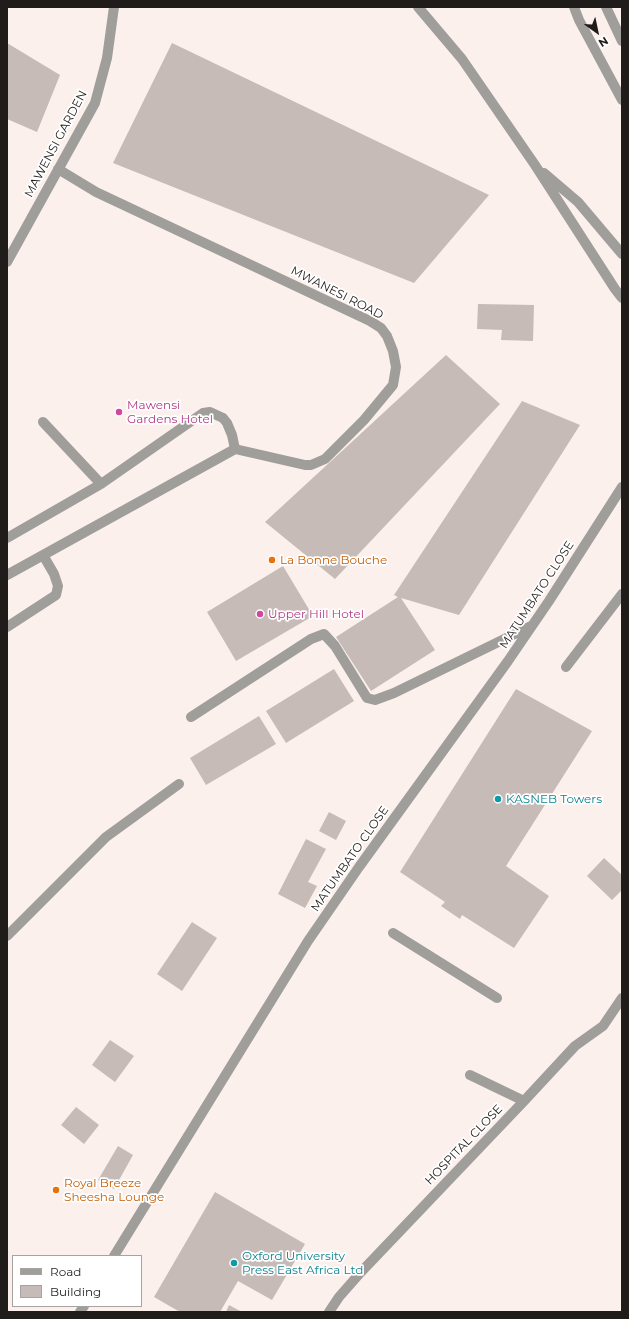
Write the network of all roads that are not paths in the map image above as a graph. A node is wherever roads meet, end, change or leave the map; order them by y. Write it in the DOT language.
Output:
graph roads {
  1 [pos="114,7"];
  2 [pos="418,7"];
  3 [pos="574,7"];
  4 [pos="606,7"];
  5 [pos="622,41"];
  6 [pos="622,100"];
  7 [pos="535,165"];
  8 [pos="58,169"];
  9 [pos="622,254"];
  10 [pos="7,262"];
  11 [pos="622,298"];
  12 [pos="43,422"];
  13 [pos="235,448"];
  14 [pos="101,484"];
  15 [pos="622,487"];
  16 [pos="7,538"];
  17 [pos="42,555"];
  18 [pos="7,575"];
  19 [pos="622,594"];
  20 [pos="533,625"];
  21 [pos="7,627"];
  22 [pos="566,667"];
  23 [pos="191,717"];
  24 [pos="179,784"];
  25 [pos="393,933"];
  26 [pos="7,936"];
  27 [pos="497,998"];
  28 [pos="621,1000"];
  29 [pos="470,1075"];
  30 [pos="524,1101"];
  31 [pos="115,1255"];
  32 [pos="329,1312"];
  1 -- 8 [label="street, MAWENSI GARDEN"];
  2 -- 7 [label="street"];
  3 -- 6 [label="street"];
  4 -- 5 [label="street"];
  7 -- 9 [label="street"];
  7 -- 11 [label="street"];
  8 -- 10 [label="street, MAWENSI GARDEN"];
  8 -- 13 [label="street, MWANESI ROAD"];
  12 -- 14 [label="street"];
  13 -- 14 [label="street"];
  13 -- 17 [label="street"];
  14 -- 16 [label="street"];
  15 -- 20 [label="street, MATUMBATO CLOSE"];
  17 -- 18 [label="street"];
  17 -- 21 [label="street"];
  19 -- 22 [label="street"];
  20 -- 23 [label="street"];
  20 -- 31 [label="street, MATUMBATO CLOSE"];
  24 -- 26 [label="street"];
  25 -- 27 [label="street"];
  28 -- 30 [label="street, HOSPITAL CLOSE"];
  29 -- 30 [label="street"];
  30 -- 32 [label="street, HOSPITAL CLOSE"];
}
